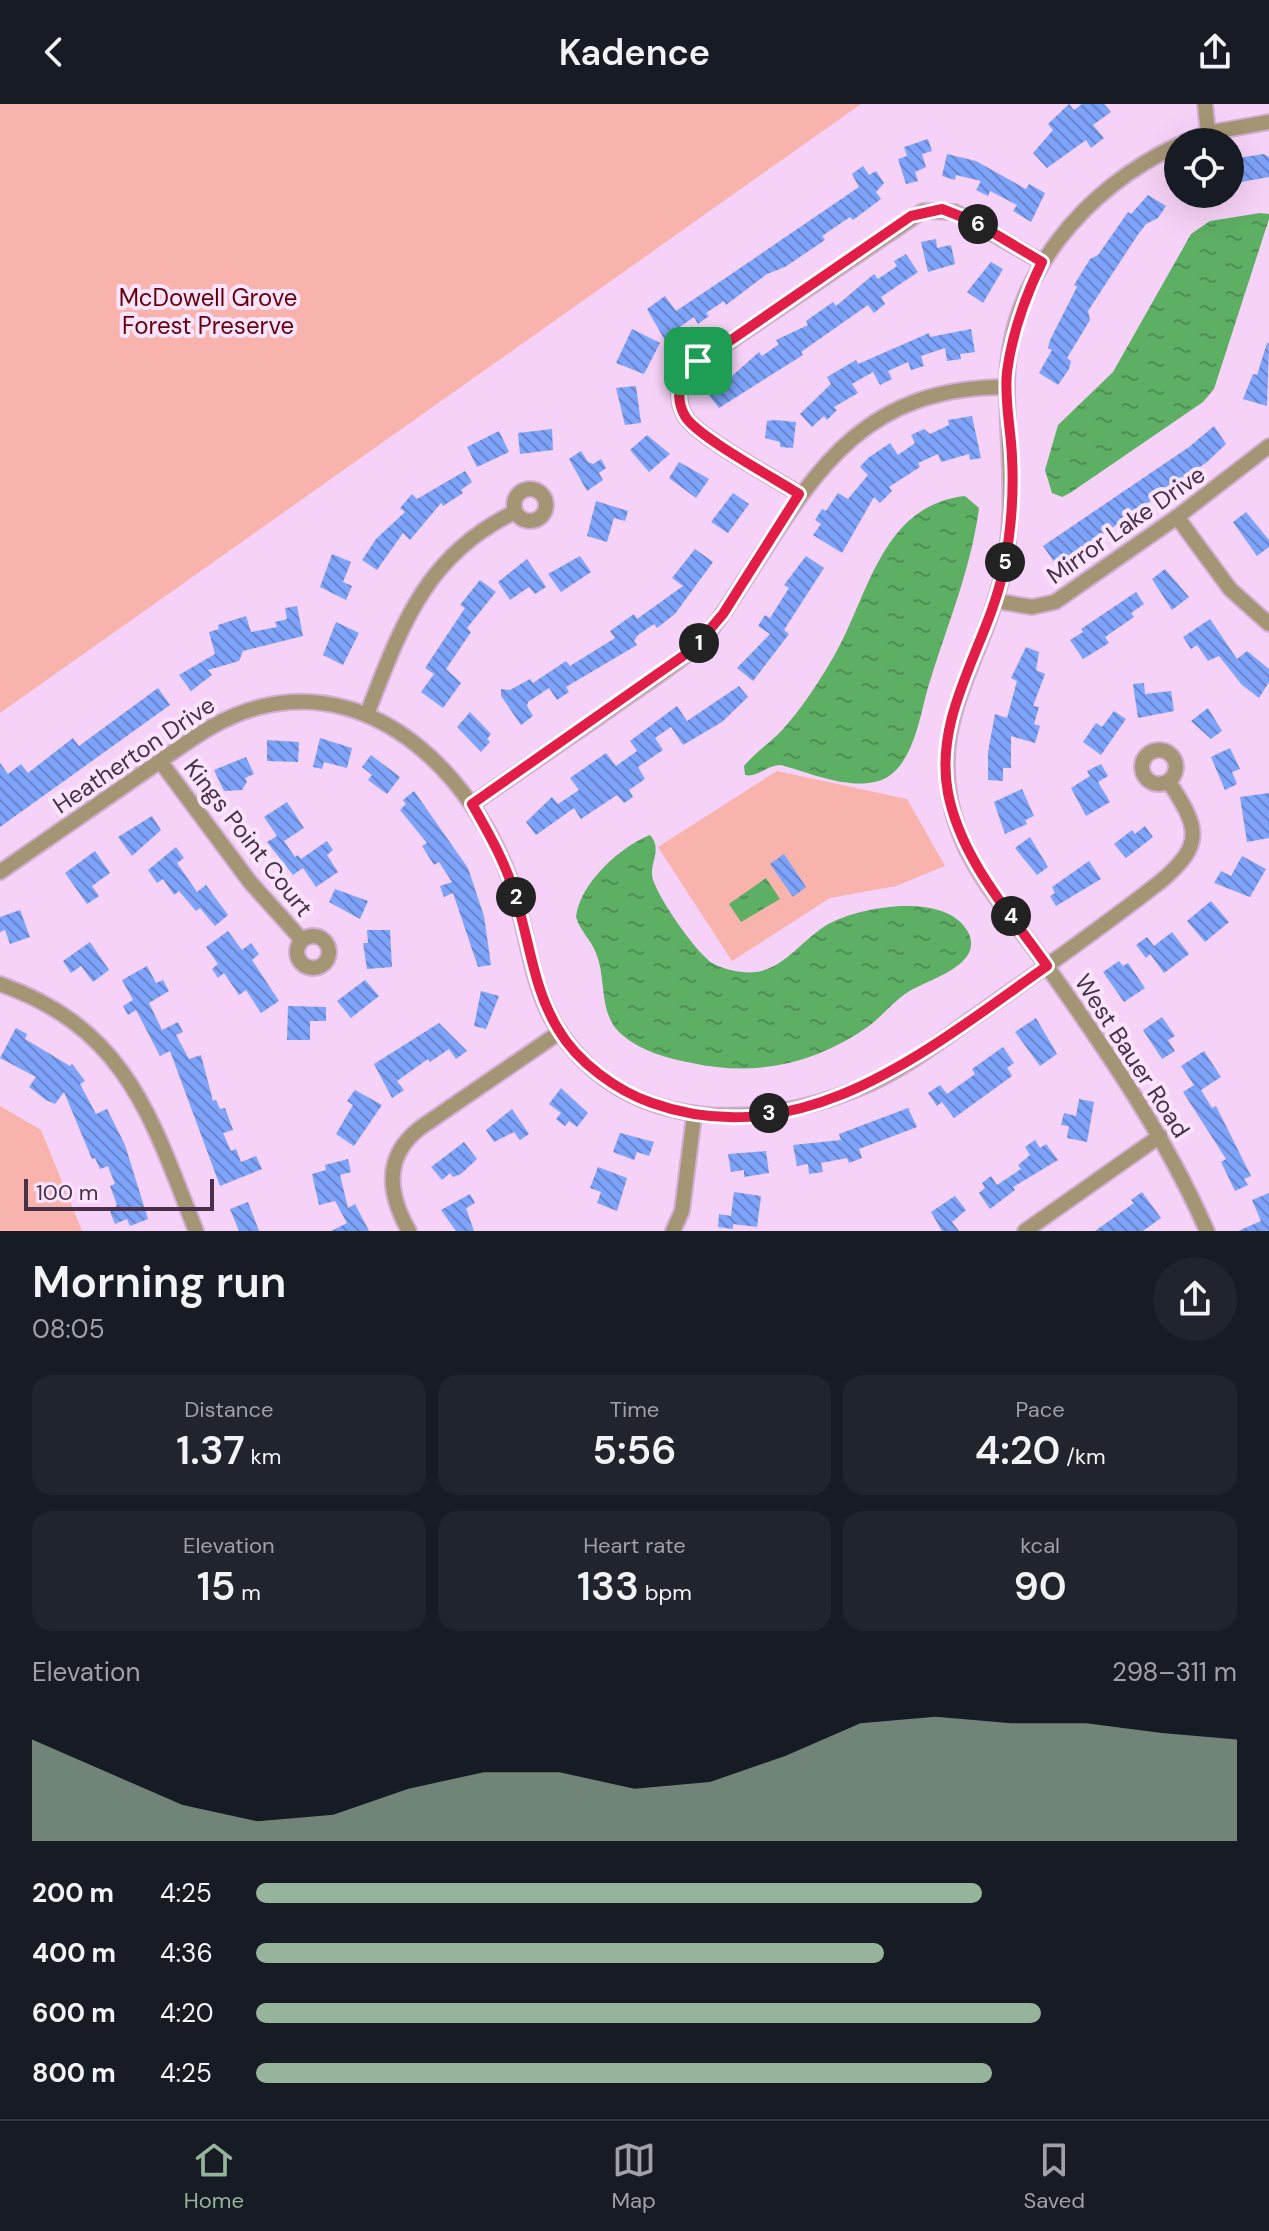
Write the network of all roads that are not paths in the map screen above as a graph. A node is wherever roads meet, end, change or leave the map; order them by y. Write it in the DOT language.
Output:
graph roads {
  1 [pos="1205,104"];
  2 [pos="1269,122"];
  3 [pos="1207,128"];
  4 [pos="1236,128"];
  5 [pos="1164,153"];
  6 [pos="1042,262"];
  7 [pos="1007,387"];
  8 [pos="1269,446"];
  9 [pos="799,494"];
  10 [pos="515,512"];
  11 [pos="1177,517"];
  12 [pos="996,601"];
  13 [pos="1269,624"];
  14 [pos="367,714"];
  15 [pos="160,761"];
  16 [pos="1169,782"];
  17 [pos="472,804"];
  18 [pos="0,872"];
  19 [pos="302,940"];
  20 [pos="1047,966"];
  21 [pos="0,984"];
  22 [pos="560,1032"];
  23 [pos="694,1116"];
  24 [pos="1160,1136"];
  25 [pos="196,1231"];
  26 [pos="409,1231"];
  27 [pos="673,1231"];
  28 [pos="1025,1231"];
  29 [pos="1207,1231"];
  1 -- 3 [label="street"];
  2 -- 4 [label="street"];
  5 -- 6 [label="street, West Bauer Road"];
  6 -- 7 [label="street, West Bauer Road"];
  6 -- 9 [label="street"];
  7 -- 9 [label="street"];
  7 -- 12 [label="street, West Bauer Road"];
  8 -- 11 [label="street, Mirror Lake Drive"];
  9 -- 17 [label="street"];
  10 -- 14 [label="street"];
  11 -- 12 [label="street, Mirror Lake Drive"];
  11 -- 13 [label="street"];
  12 -- 20 [label="street, West Bauer Road"];
  14 -- 15 [label="street, Heatherton Drive"];
  14 -- 17 [label="street, Heatherton Drive"];
  15 -- 18 [label="street, Heatherton Drive"];
  15 -- 19 [label="street, Kings Point Court"];
  16 -- 20 [label="street, Heatherton Drive"];
  17 -- 22 [label="street, Heatherton Drive"];
  20 -- 23 [label="street, Heatherton Drive"];
  20 -- 24 [label="street, West Bauer Road"];
  21 -- 25 [label="street"];
  22 -- 23 [label="street, Heatherton Drive"];
  22 -- 26 [label="street"];
  23 -- 27 [label="street"];
  24 -- 28 [label="street"];
  24 -- 29 [label="street, West Bauer Road"];
}
